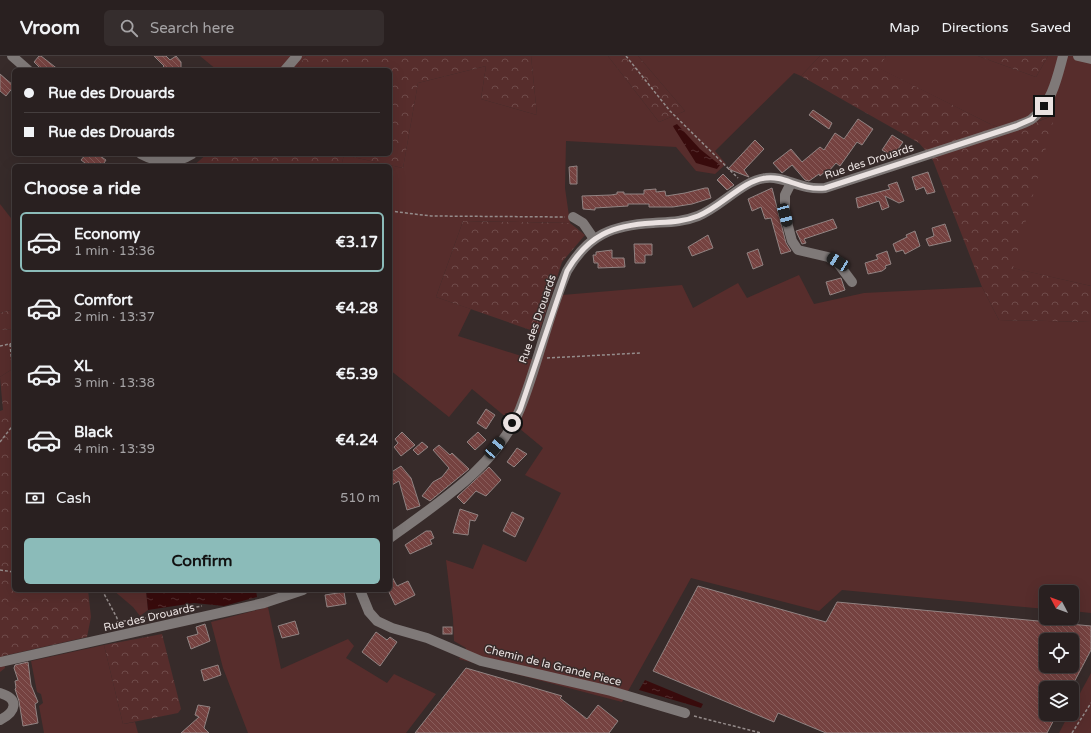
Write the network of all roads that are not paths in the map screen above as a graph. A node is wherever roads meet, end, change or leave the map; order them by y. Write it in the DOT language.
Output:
graph roads {
  1 [pos="12,56"];
  2 [pos="297,56"];
  3 [pos="1063,56"];
  4 [pos="1078,56"];
  5 [pos="1091,59"];
  6 [pos="26,68"];
  7 [pos="287,68"];
  8 [pos="146,156"];
  9 [pos="189,156"];
  10 [pos="791,183"];
  11 [pos="572,217"];
  12 [pos="594,239"];
  13 [pos="852,282"];
  14 [pos="392,536"];
  15 [pos="296,592"];
  16 [pos="361,592"];
  17 [pos="0,662"];
  18 [pos="0,693"];
  19 [pos="685,713"];
  20 [pos="0,720"];
  1 -- 6 [label="street"];
  2 -- 7 [label="street"];
  3 -- 10 [label="street, Rue des Drouards"];
  4 -- 5 [label="street"];
  8 -- 9 [label="street"];
  10 -- 12 [label="street, Rue des Drouards"];
  10 -- 13 [label="street"];
  11 -- 12 [label="street"];
  12 -- 14 [label="street, Rue des Drouards"];
  15 -- 17 [label="street, Rue des Drouards"];
  16 -- 19 [label="street, Chemin de la Grande Piece"];
  18 -- 20 [label="street"];
}
